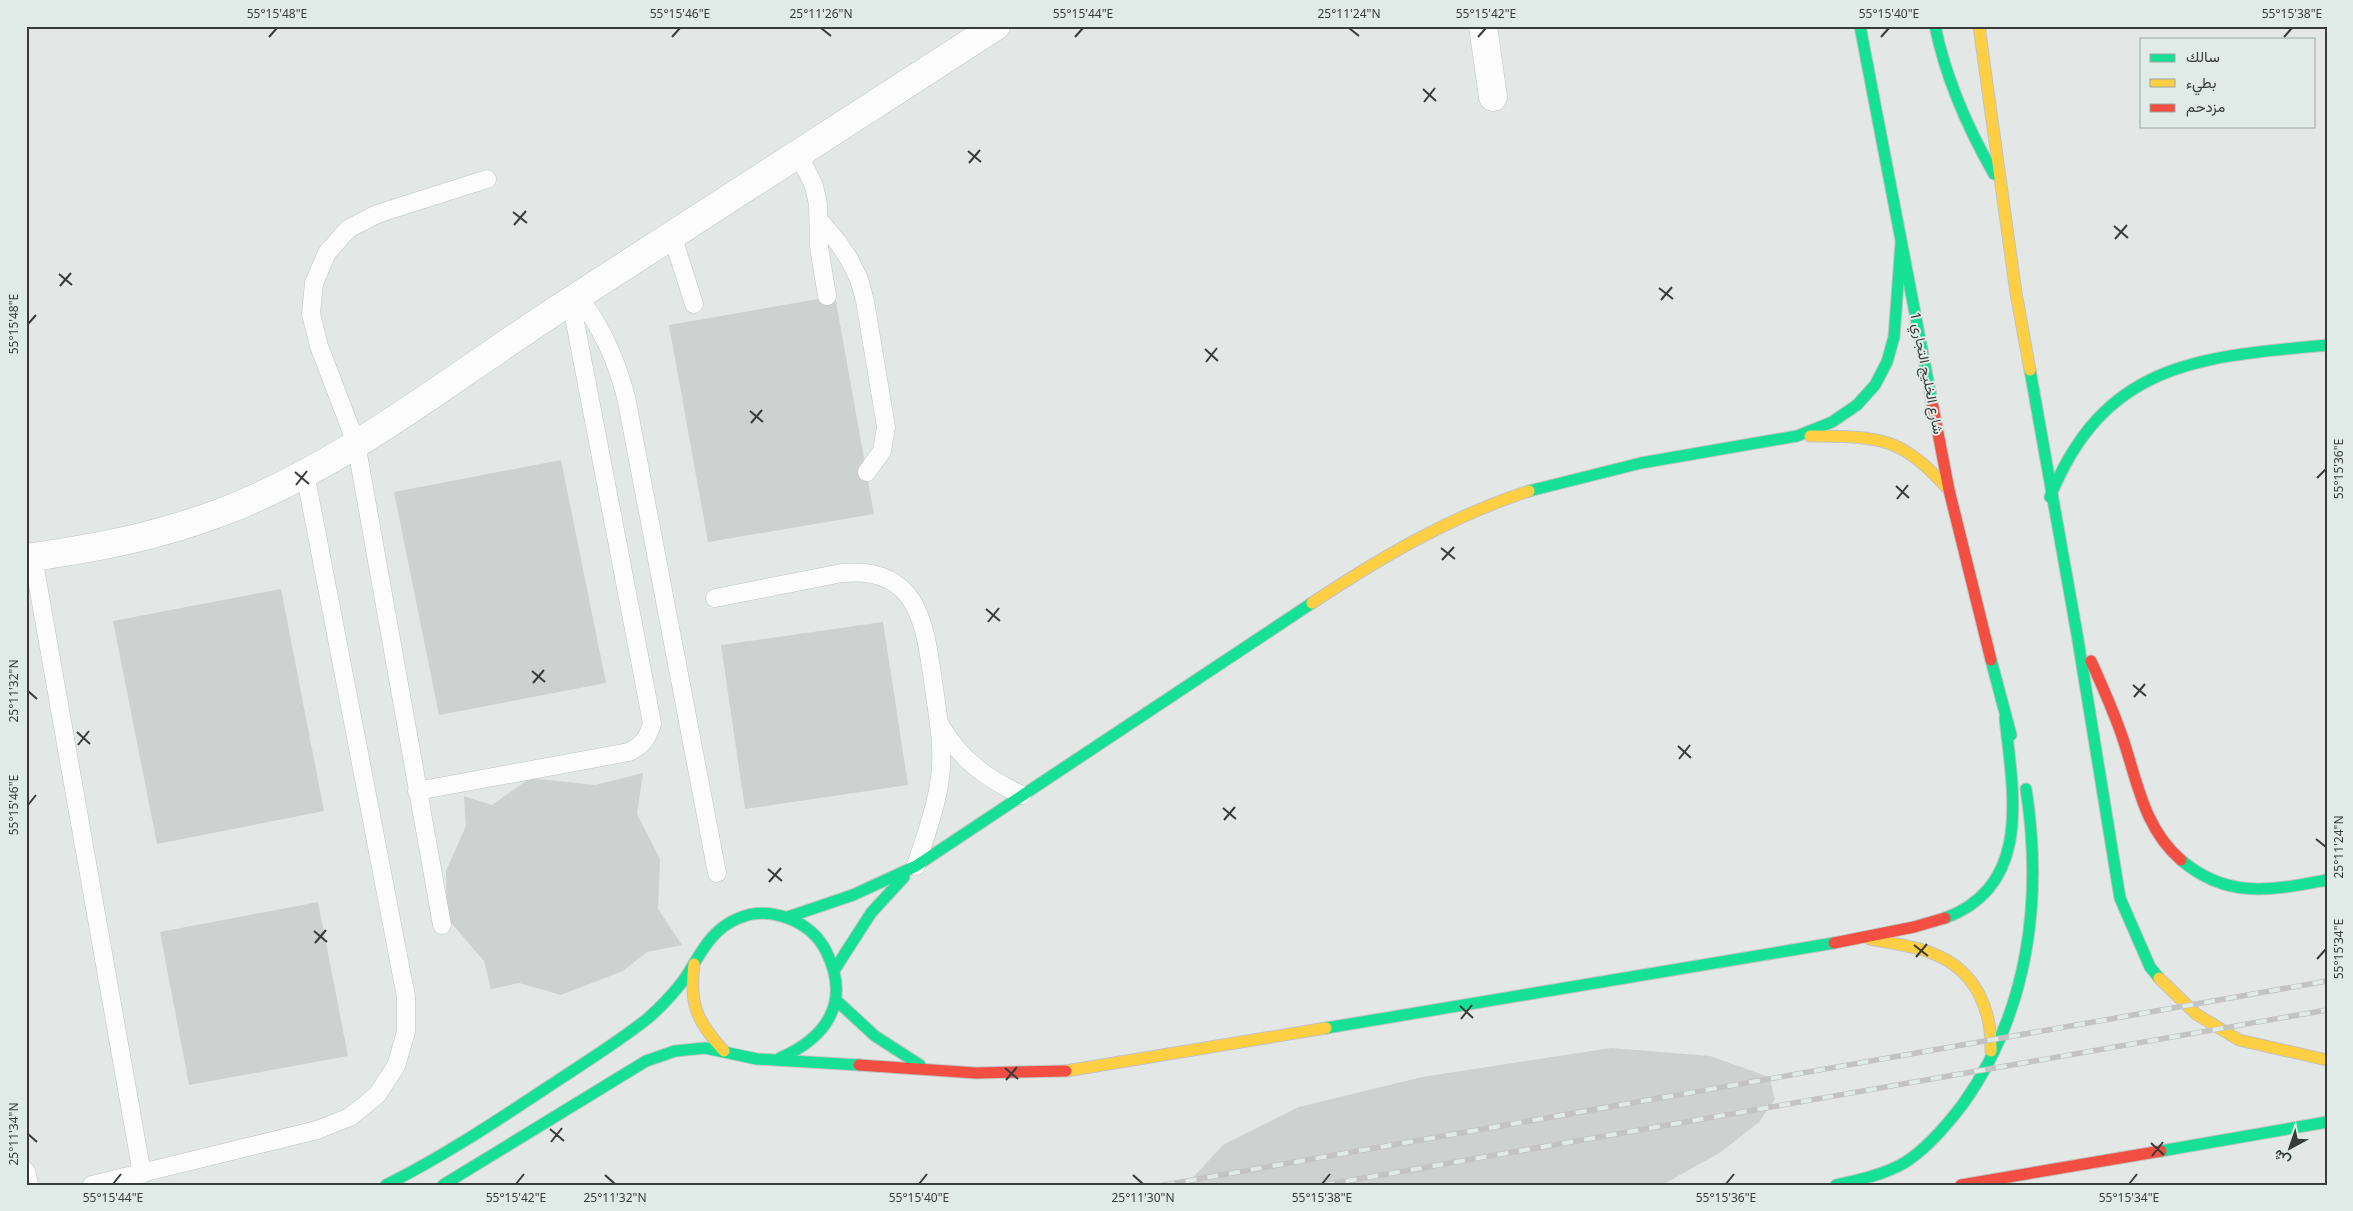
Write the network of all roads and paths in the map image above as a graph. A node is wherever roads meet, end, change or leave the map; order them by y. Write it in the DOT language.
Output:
graph roads {
  1 [pos="996,26"];
  2 [pos="1483,26"];
  3 [pos="1860,26"];
  4 [pos="1935,26"];
  5 [pos="1979,26"];
  6 [pos="1493,97"];
  7 [pos="798,153"];
  8 [pos="487,179"];
  9 [pos="2000,184"];
  10 [pos="820,221"];
  11 [pos="672,235"];
  12 [pos="1901,243"];
  13 [pos="827,296"];
  14 [pos="574,298"];
  15 [pos="694,304"];
  16 [pos="2327,345"];
  17 [pos="1797,436"];
  18 [pos="356,443"];
  19 [pos="867,472"];
  20 [pos="305,473"];
  21 [pos="1949,490"];
  22 [pos="2050,497"];
  23 [pos="30,558"];
  24 [pos="715,598"];
  25 [pos="2076,634"];
  26 [pos="2005,718"];
  27 [pos="939,722"];
  28 [pos="417,791"];
  29 [pos="1022,796"];
  30 [pos="916,866"];
  31 [pos="718,873"];
  32 [pos="2327,880"];
  33 [pos="788,917"];
  34 [pos="442,924"];
  35 [pos="1862,938"];
  36 [pos="694,964"];
  37 [pos="835,968"];
  38 [pos="836,1000"];
  39 [pos="724,1051"];
  40 [pos="778,1059"];
  41 [pos="1990,1060"];
  42 [pos="2327,1060"];
  43 [pos="928,1069"];
  44 [pos="2327,1122"];
  45 [pos="26,1171"];
  46 [pos="142,1174"];
  47 [pos="29,1185"];
  48 [pos="92,1185"];
  49 [pos="386,1185"];
  50 [pos="443,1185"];
  51 [pos="1836,1185"];
  52 [pos="1961,1185"];
  1 -- 7 [label="street"];
  2 -- 6 [label="street"];
  3 -- 12 [label="main road, شارع الخليج التجاري 1"];
  4 -- 9 [label="main road"];
  5 -- 9 [label="main road"];
  7 -- 10 [label="lane"];
  7 -- 11 [label="street"];
  8 -- 18 [label="lane"];
  9 -- 22 [label="main road"];
  10 -- 13 [label="lane"];
  10 -- 19 [label="lane"];
  11 -- 14 [label="street"];
  11 -- 15 [label="lane"];
  12 -- 17 [label="main road"];
  12 -- 21 [label="main road, شارع الخليج التجاري 1"];
  14 -- 18 [label="street"];
  14 -- 28 [label="lane"];
  14 -- 31 [label="lane"];
  16 -- 22 [label="main road"];
  17 -- 21 [label="main road"];
  17 -- 29 [label="main road"];
  18 -- 20 [label="street"];
  18 -- 28 [label="lane"];
  20 -- 23 [label="street"];
  20 -- 46 [label="lane"];
  21 -- 26 [label="main road, شارع الخليج التجاري 1"];
  22 -- 25 [label="main road"];
  23 -- 46 [label="lane"];
  24 -- 27 [label="lane"];
  25 -- 32 [label="main road"];
  25 -- 42 [label="main road"];
  26 -- 35 [label="main road"];
  26 -- 41 [label="main road"];
  27 -- 29 [label="lane"];
  27 -- 30 [label="lane"];
  28 -- 34 [label="lane"];
  29 -- 30 [label="main road"];
  30 -- 33 [label="main road"];
  30 -- 37 [label="main road"];
  33 -- 36 [label="main road"];
  33 -- 37 [label="main road"];
  35 -- 41 [label="main road"];
  35 -- 43 [label="main road"];
  36 -- 39 [label="main road"];
  36 -- 49 [label="main road"];
  37 -- 38 [label="main road"];
  38 -- 40 [label="main road"];
  38 -- 43 [label="main road"];
  39 -- 40 [label="main road"];
  39 -- 50 [label="main road"];
  40 -- 43 [label="main road"];
  41 -- 51 [label="main road"];
  44 -- 52 [label="main road"];
  45 -- 47 [label="lane"];
  46 -- 48 [label="lane"];
}
